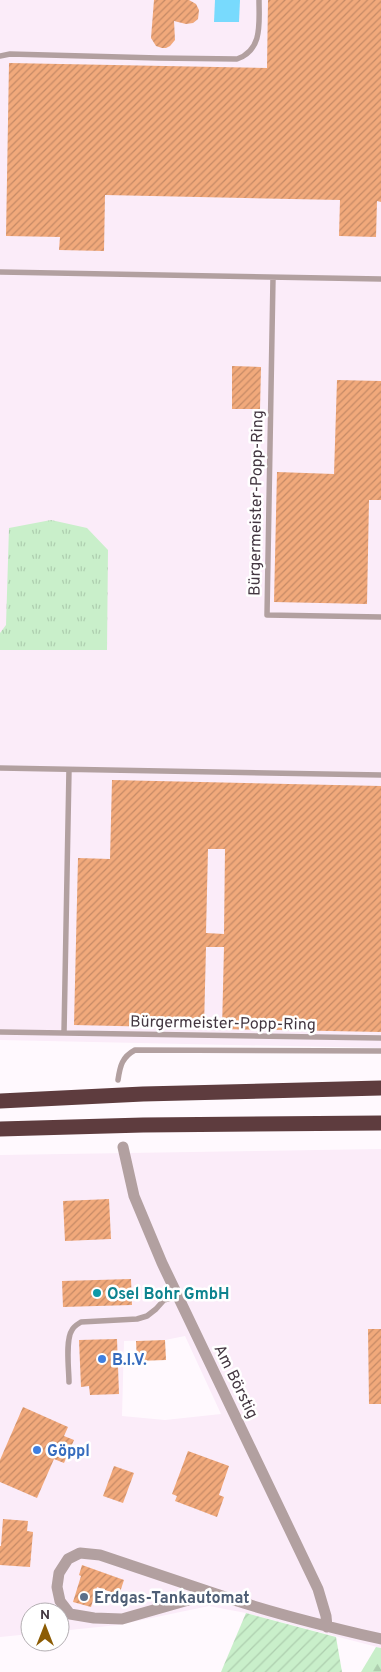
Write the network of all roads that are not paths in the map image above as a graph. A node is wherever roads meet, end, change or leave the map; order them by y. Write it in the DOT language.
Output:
graph roads {
  1 [pos="259,0"];
  2 [pos="0,56"];
  3 [pos="0,272"];
  4 [pos="273,278"];
  5 [pos="381,279"];
  6 [pos="381,617"];
  7 [pos="0,768"];
  8 [pos="69,770"];
  9 [pos="381,775"];
  10 [pos="0,1032"];
  11 [pos="64,1033"];
  12 [pos="381,1038"];
  13 [pos="381,1051"];
  14 [pos="118,1080"];
  15 [pos="381,1088"];
  16 [pos="0,1101"];
  17 [pos="381,1123"];
  18 [pos="0,1130"];
  19 [pos="123,1147"];
  20 [pos="178,1296"];
  21 [pos="69,1382"];
  22 [pos="214,1593"];
  23 [pos="327,1627"];
  24 [pos="381,1639"];
  1 -- 2 [label="lane"];
  3 -- 4 [label="lane"];
  4 -- 5 [label="lane"];
  4 -- 6 [label="lane, Bürgermeister-Popp-Ring"];
  7 -- 8 [label="lane"];
  8 -- 9 [label="lane"];
  8 -- 11 [label="lane"];
  10 -- 11 [label="lane, Bürgermeister-Popp-Ring"];
  11 -- 12 [label="lane, Bürgermeister-Popp-Ring"];
  13 -- 14 [label="lane"];
  15 -- 16 [label="highway"];
  17 -- 18 [label="highway"];
  19 -- 20 [label="street, Am Börstig"];
  20 -- 21 [label="lane"];
  20 -- 23 [label="street, Am Börstig"];
  22 -- 22 [label="street"];
  22 -- 23 [label="street"];
  23 -- 24 [label="street"];
}
